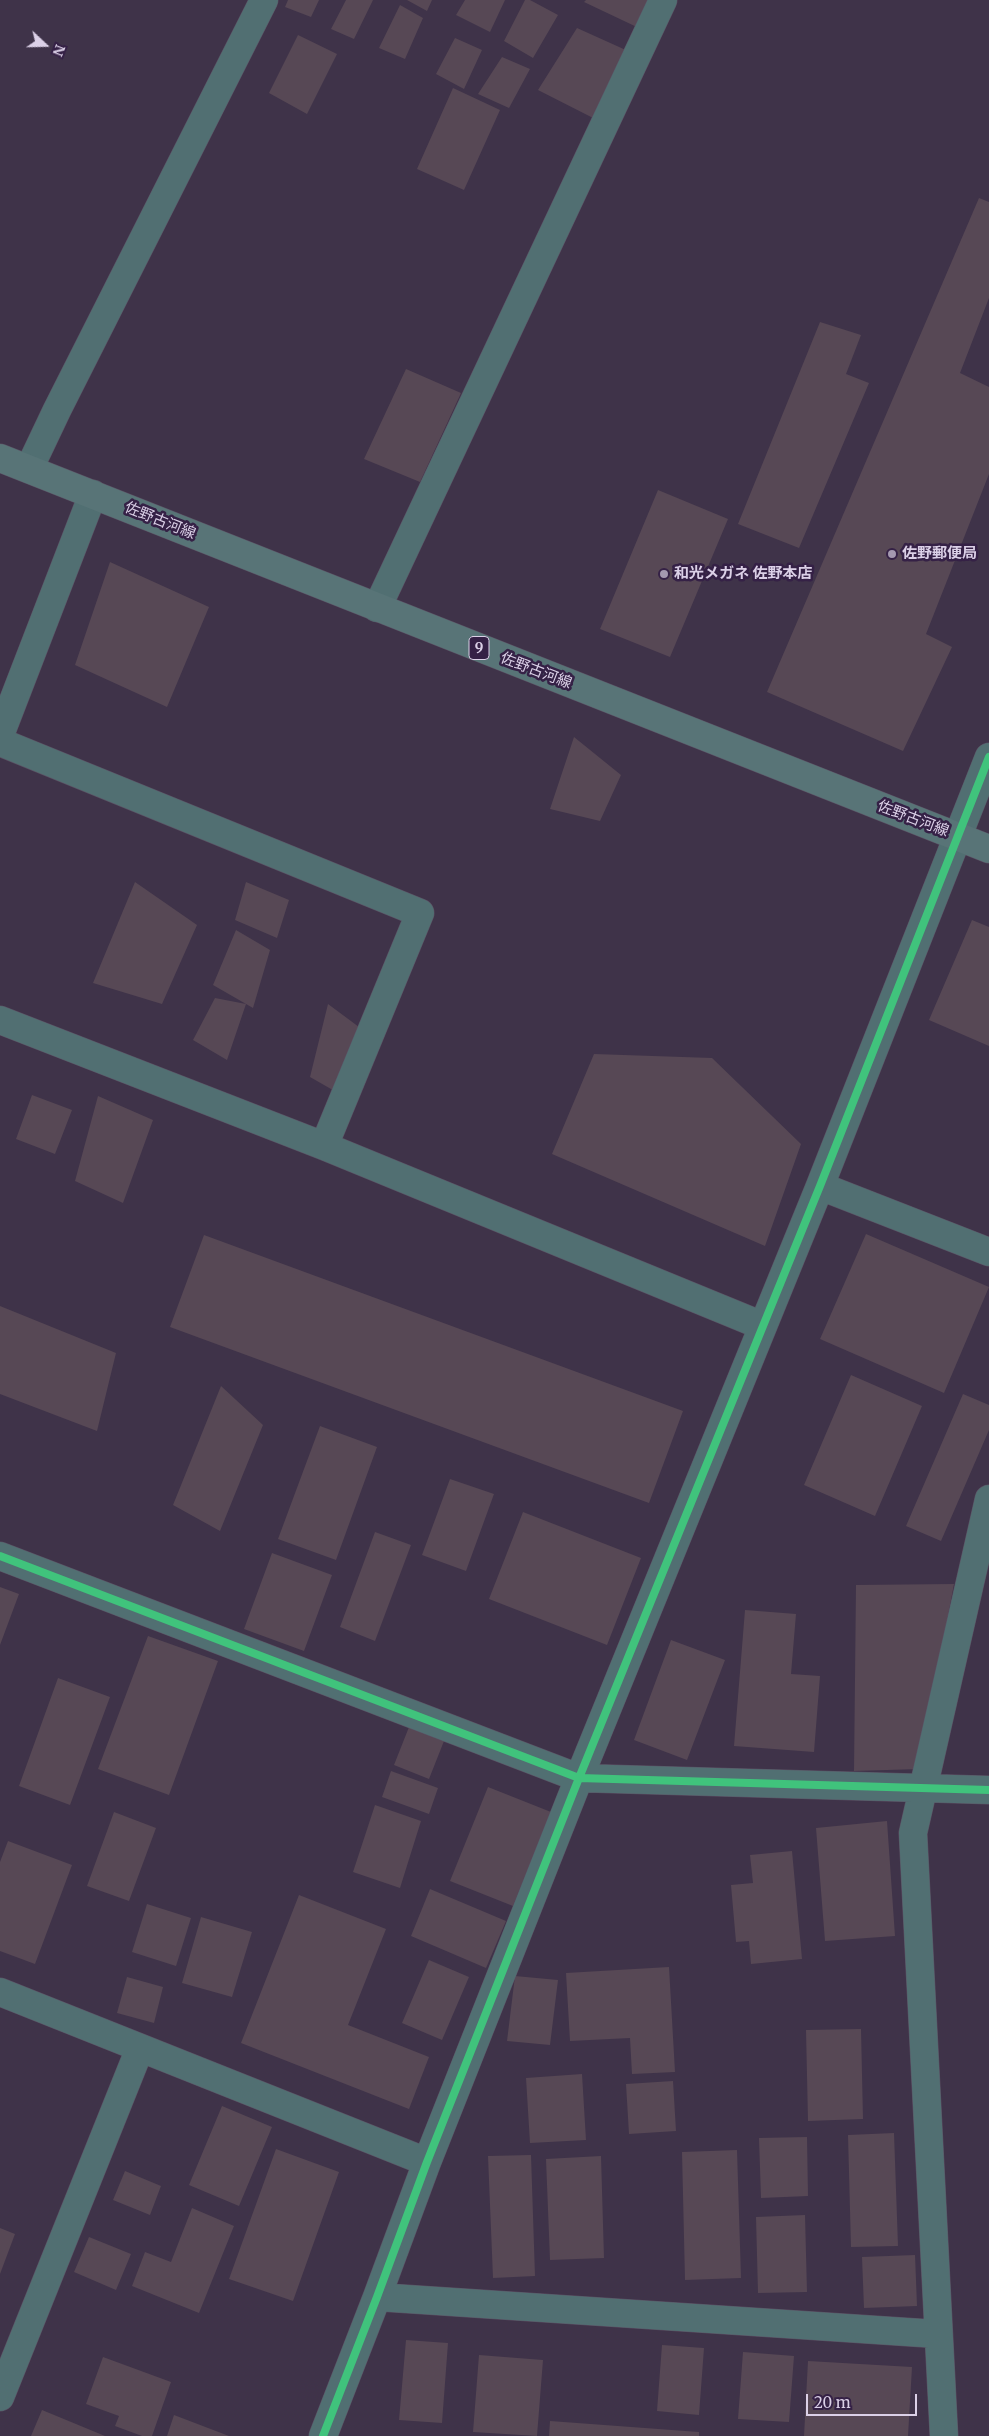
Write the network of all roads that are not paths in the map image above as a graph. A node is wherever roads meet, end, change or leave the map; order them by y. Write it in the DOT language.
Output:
graph roads {
  1 [pos="264,0"];
  2 [pos="663,0"];
  3 [pos="0,458"];
  4 [pos="30,469"];
  5 [pos="93,494"];
  6 [pos="377,608"];
  7 [pos="0,734"];
  8 [pos="0,742"];
  9 [pos="989,757"];
  10 [pos="958,837"];
  11 [pos="989,849"];
  12 [pos="0,1020"];
  13 [pos="324,1146"];
  14 [pos="820,1186"];
  15 [pos="989,1252"];
  16 [pos="763,1326"];
  17 [pos="989,1499"];
  18 [pos="0,1556"];
  19 [pos="579,1778"];
  20 [pos="923,1788"];
  21 [pos="989,1790"];
  22 [pos="0,1992"];
  23 [pos="140,2048"];
  24 [pos="427,2162"];
  25 [pos="378,2297"];
  26 [pos="937,2334"];
  27 [pos="0,2397"];
  28 [pos="323,2436"];
  29 [pos="944,2436"];
  1 -- 4 [label="street"];
  2 -- 6 [label="street"];
  3 -- 4 [label="main road, 佐野古河線 / 9"];
  4 -- 5 [label="main road, 佐野古河線 / 9"];
  5 -- 6 [label="main road, 佐野古河線 / 9"];
  5 -- 7 [label="street"];
  6 -- 10 [label="main road, 佐野古河線 / 9"];
  8 -- 13 [label="street"];
  9 -- 10 [label="street"];
  10 -- 11 [label="main road, 佐野古河線 / 9"];
  10 -- 14 [label="street"];
  12 -- 13 [label="street"];
  13 -- 16 [label="street"];
  14 -- 15 [label="street"];
  14 -- 16 [label="street"];
  16 -- 19 [label="street"];
  17 -- 20 [label="street"];
  18 -- 19 [label="street"];
  19 -- 20 [label="street"];
  19 -- 24 [label="street"];
  20 -- 21 [label="street"];
  20 -- 26 [label="street"];
  22 -- 23 [label="street"];
  23 -- 24 [label="street"];
  23 -- 27 [label="street"];
  24 -- 25 [label="street"];
  25 -- 26 [label="street"];
  25 -- 28 [label="street"];
  26 -- 29 [label="street"];
}
